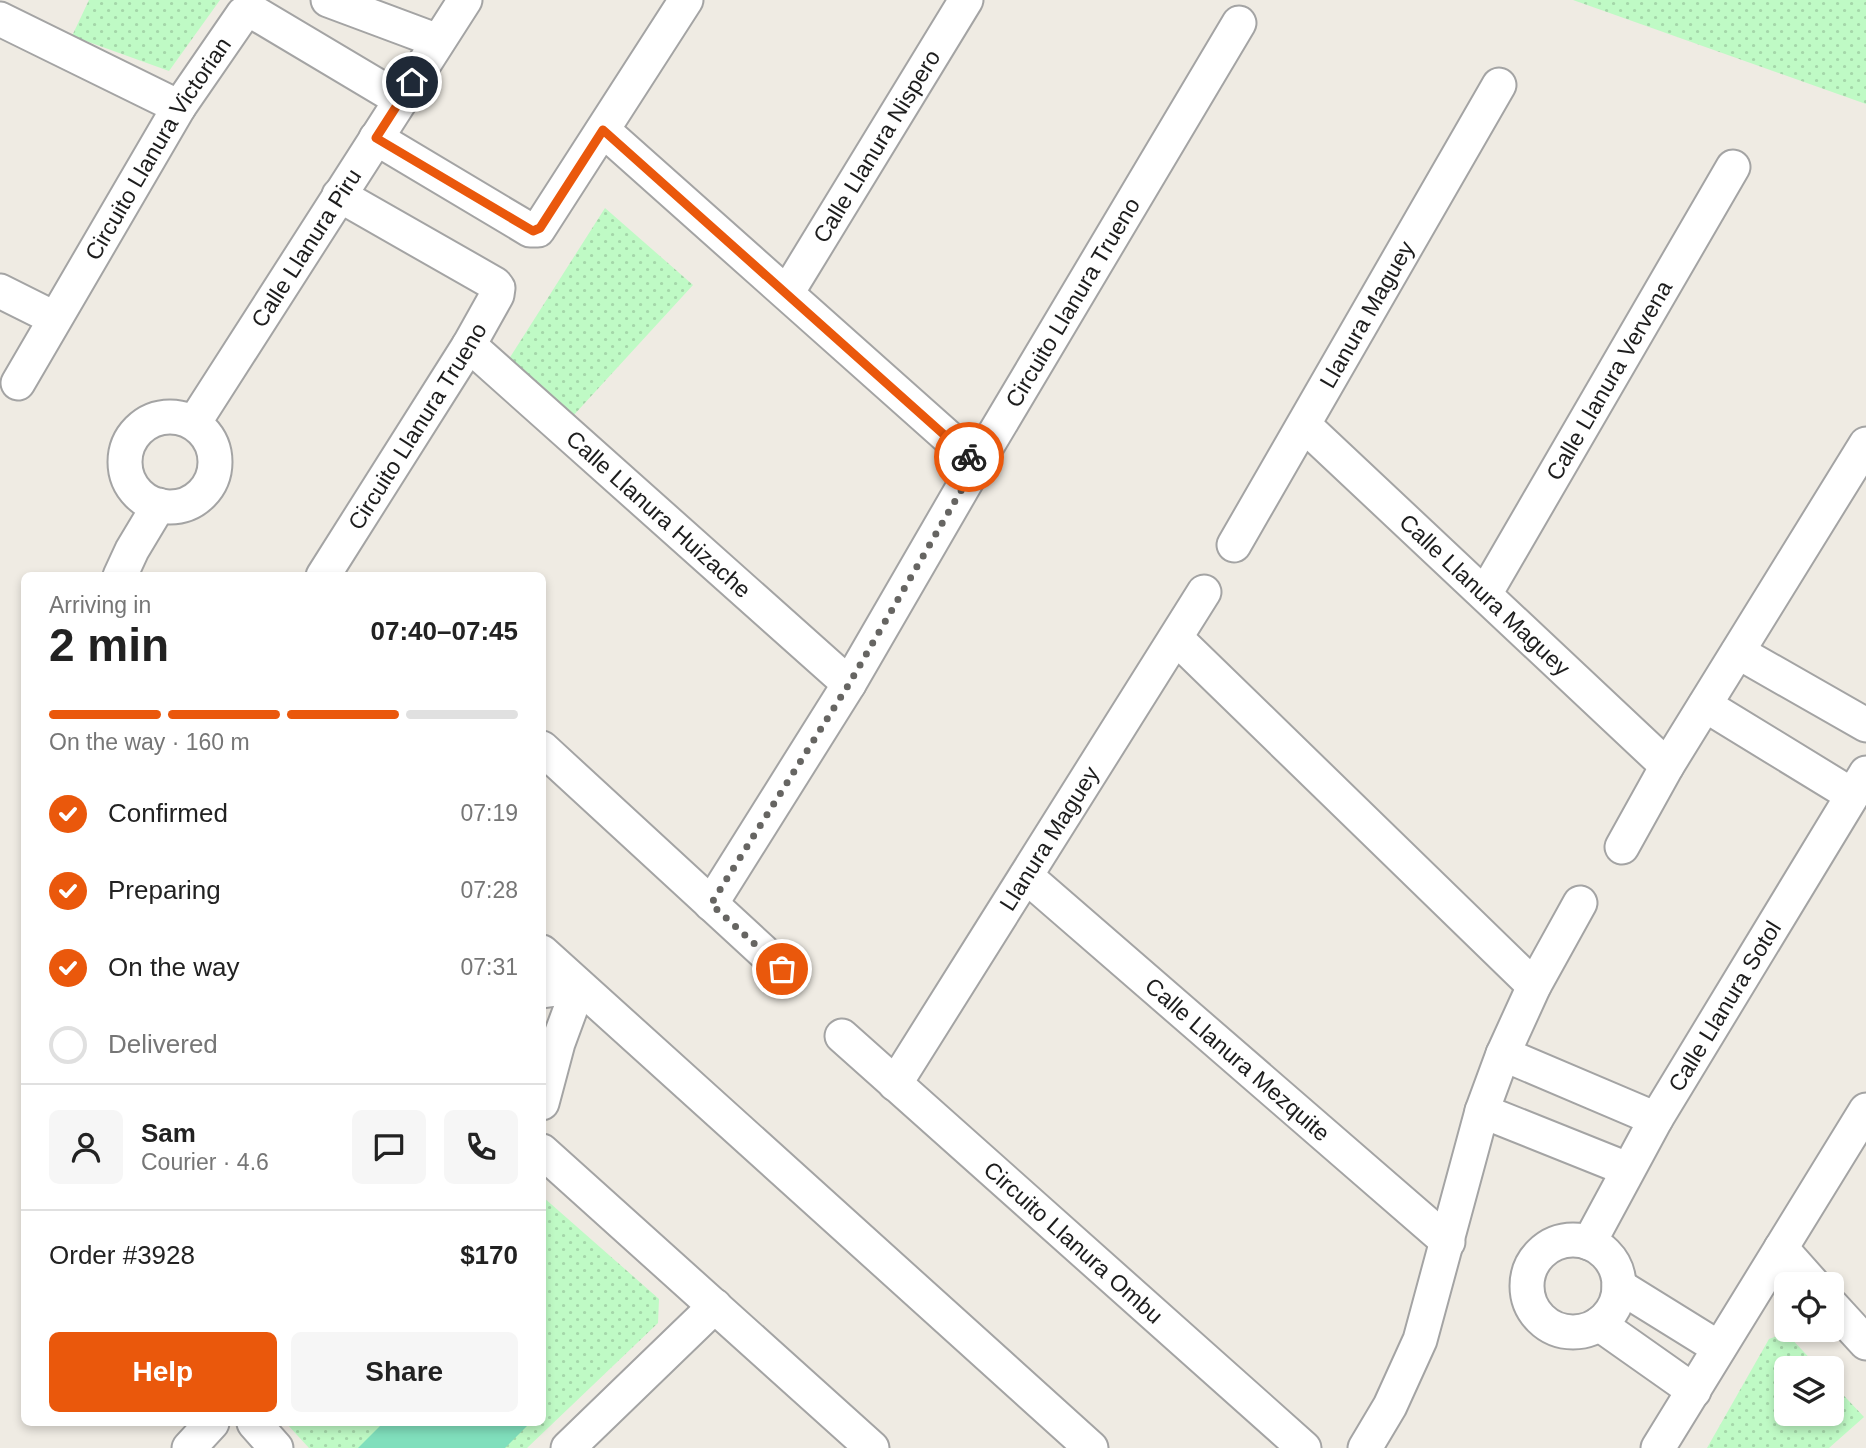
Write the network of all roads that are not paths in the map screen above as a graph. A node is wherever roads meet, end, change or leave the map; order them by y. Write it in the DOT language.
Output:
graph roads {
  1 [pos="327,0"];
  2 [pos="465,0"];
  3 [pos="685,0"];
  4 [pos="966,0"];
  5 [pos="0,19"];
  6 [pos="1239,23"];
  7 [pos="431,52"];
  8 [pos="1499,85"];
  9 [pos="401,100"];
  10 [pos="179,107"];
  11 [pos="603,130"];
  12 [pos="376,138"];
  13 [pos="1733,167"];
  14 [pos="339,195"];
  15 [pos="0,291"];
  16 [pos="787,293"];
  17 [pos="54,318"];
  18 [pos="469,345"];
  19 [pos="18,383"];
  20 [pos="194,423"];
  21 [pos="1304,425"];
  22 [pos="1866,444"];
  23 [pos="977,463"];
  24 [pos="159,505"];
  25 [pos="1234,545"];
  26 [pos="338,570"];
  27 [pos="122,572"];
  28 [pos="1204,592"];
  29 [pos="1485,594"];
  30 [pos="1176,638"];
  31 [pos="1738,652"];
  32 [pos="849,684"];
  33 [pos="1705,705"];
  34 [pos="1866,724"];
  35 [pos="546,752"];
  36 [pos="1667,766"];
  37 [pos="1859,784"];
  38 [pos="1622,847"];
  39 [pos="1026,876"];
  40 [pos="1580,903"];
  41 [pos="711,904"];
  42 [pos="546,956"];
  43 [pos="782,969"];
  44 [pos="579,986"];
  45 [pos="1534,986"];
  46 [pos="546,990"];
  47 [pos="842,1036"];
  48 [pos="1503,1054"];
  49 [pos="895,1084"];
  50 [pos="546,1088"];
  51 [pos="1482,1111"];
  52 [pos="1866,1111"];
  53 [pos="1656,1119"];
  54 [pos="546,1155"];
  55 [pos="1627,1169"];
  56 [pos="1448,1242"];
  57 [pos="1589,1243"];
  58 [pos="1781,1248"];
  59 [pos="1803,1272"];
  60 [pos="1619,1286"];
  61 [pos="715,1306"];
  62 [pos="1844,1319"];
  63 [pos="1599,1324"];
  64 [pos="1866,1343"];
  65 [pos="1719,1348"];
  66 [pos="1694,1391"];
  67 [pos="209,1426"];
  68 [pos="257,1426"];
  69 [pos="189,1448"];
  70 [pos="276,1448"];
  71 [pos="568,1448"];
  72 [pos="872,1448"];
  73 [pos="1091,1448"];
  74 [pos="1304,1448"];
  75 [pos="1365,1448"];
  76 [pos="1658,1448"];
  1 -- 7 [label="street"];
  2 -- 7 [label="street, Calle Llanura Piru"];
  3 -- 11 [label="street"];
  4 -- 16 [label="street, Calle Llanura Nispero"];
  5 -- 10 [label="street"];
  6 -- 23 [label="street, Circuito Llanura Trueno"];
  7 -- 9 [label="street, Calle Llanura Piru"];
  8 -- 21 [label="street, Llanura Maguey"];
  9 -- 10 [label="street, Circuito Llanura Victorian"];
  9 -- 12 [label="street, Calle Llanura Piru"];
  10 -- 17 [label="street, Circuito Llanura Victorian"];
  11 -- 12 [label="street"];
  11 -- 16 [label="street"];
  12 -- 14 [label="street, Calle Llanura Piru"];
  13 -- 29 [label="street, Calle Llanura Vervena"];
  14 -- 18 [label="street, Circuito Llanura Trueno"];
  14 -- 20 [label="street, Calle Llanura Piru"];
  15 -- 17 [label="street"];
  16 -- 23 [label="street"];
  17 -- 19 [label="street, Circuito Llanura Victorian"];
  18 -- 26 [label="street, Circuito Llanura Trueno"];
  18 -- 32 [label="street, Calle Llanura Huizache"];
  20 -- 24 [label="street"];
  20 -- 24 [label="street"];
  21 -- 25 [label="street, Llanura Maguey"];
  21 -- 29 [label="street, Calle Llanura Maguey"];
  22 -- 31 [label="street"];
  23 -- 32 [label="street, Circuito Llanura Trueno"];
  24 -- 27 [label="street"];
  28 -- 30 [label="street, Llanura Maguey"];
  29 -- 36 [label="street, Calle Llanura Maguey"];
  30 -- 39 [label="street, Llanura Maguey"];
  30 -- 45 [label="street"];
  31 -- 33 [label="street"];
  31 -- 34 [label="street"];
  32 -- 41 [label="street, Circuito Llanura Trueno"];
  33 -- 36 [label="street"];
  33 -- 37 [label="street"];
  35 -- 41 [label="street"];
  36 -- 38 [label="street"];
  37 -- 53 [label="street, Calle Llanura Sotol"];
  39 -- 49 [label="street, Llanura Maguey"];
  39 -- 56 [label="street, Calle Llanura Mezquite"];
  40 -- 45 [label="street"];
  41 -- 43 [label="street"];
  42 -- 44 [label="street"];
  44 -- 46 [label="street"];
  44 -- 50 [label="street"];
  44 -- 73 [label="street"];
  45 -- 48 [label="street"];
  47 -- 49 [label="street, Circuito Llanura Ombu"];
  48 -- 51 [label="street"];
  48 -- 53 [label="street"];
  49 -- 74 [label="street, Circuito Llanura Ombu"];
  51 -- 55 [label="street"];
  51 -- 56 [label="street"];
  52 -- 58 [label="street"];
  53 -- 55 [label="street, Calle Llanura Sotol"];
  54 -- 61 [label="street"];
  55 -- 57 [label="street, Calle Llanura Sotol"];
  56 -- 75 [label="street"];
  57 -- 60 [label="street"];
  57 -- 63 [label="street"];
  58 -- 59 [label="street"];
  58 -- 65 [label="street"];
  60 -- 63 [label="street"];
  60 -- 65 [label="street"];
  61 -- 71 [label="street"];
  61 -- 72 [label="street"];
  62 -- 64 [label="street"];
  63 -- 66 [label="street"];
  65 -- 66 [label="street"];
  66 -- 76 [label="street"];
  67 -- 69 [label="street"];
  68 -- 70 [label="street"];
}
